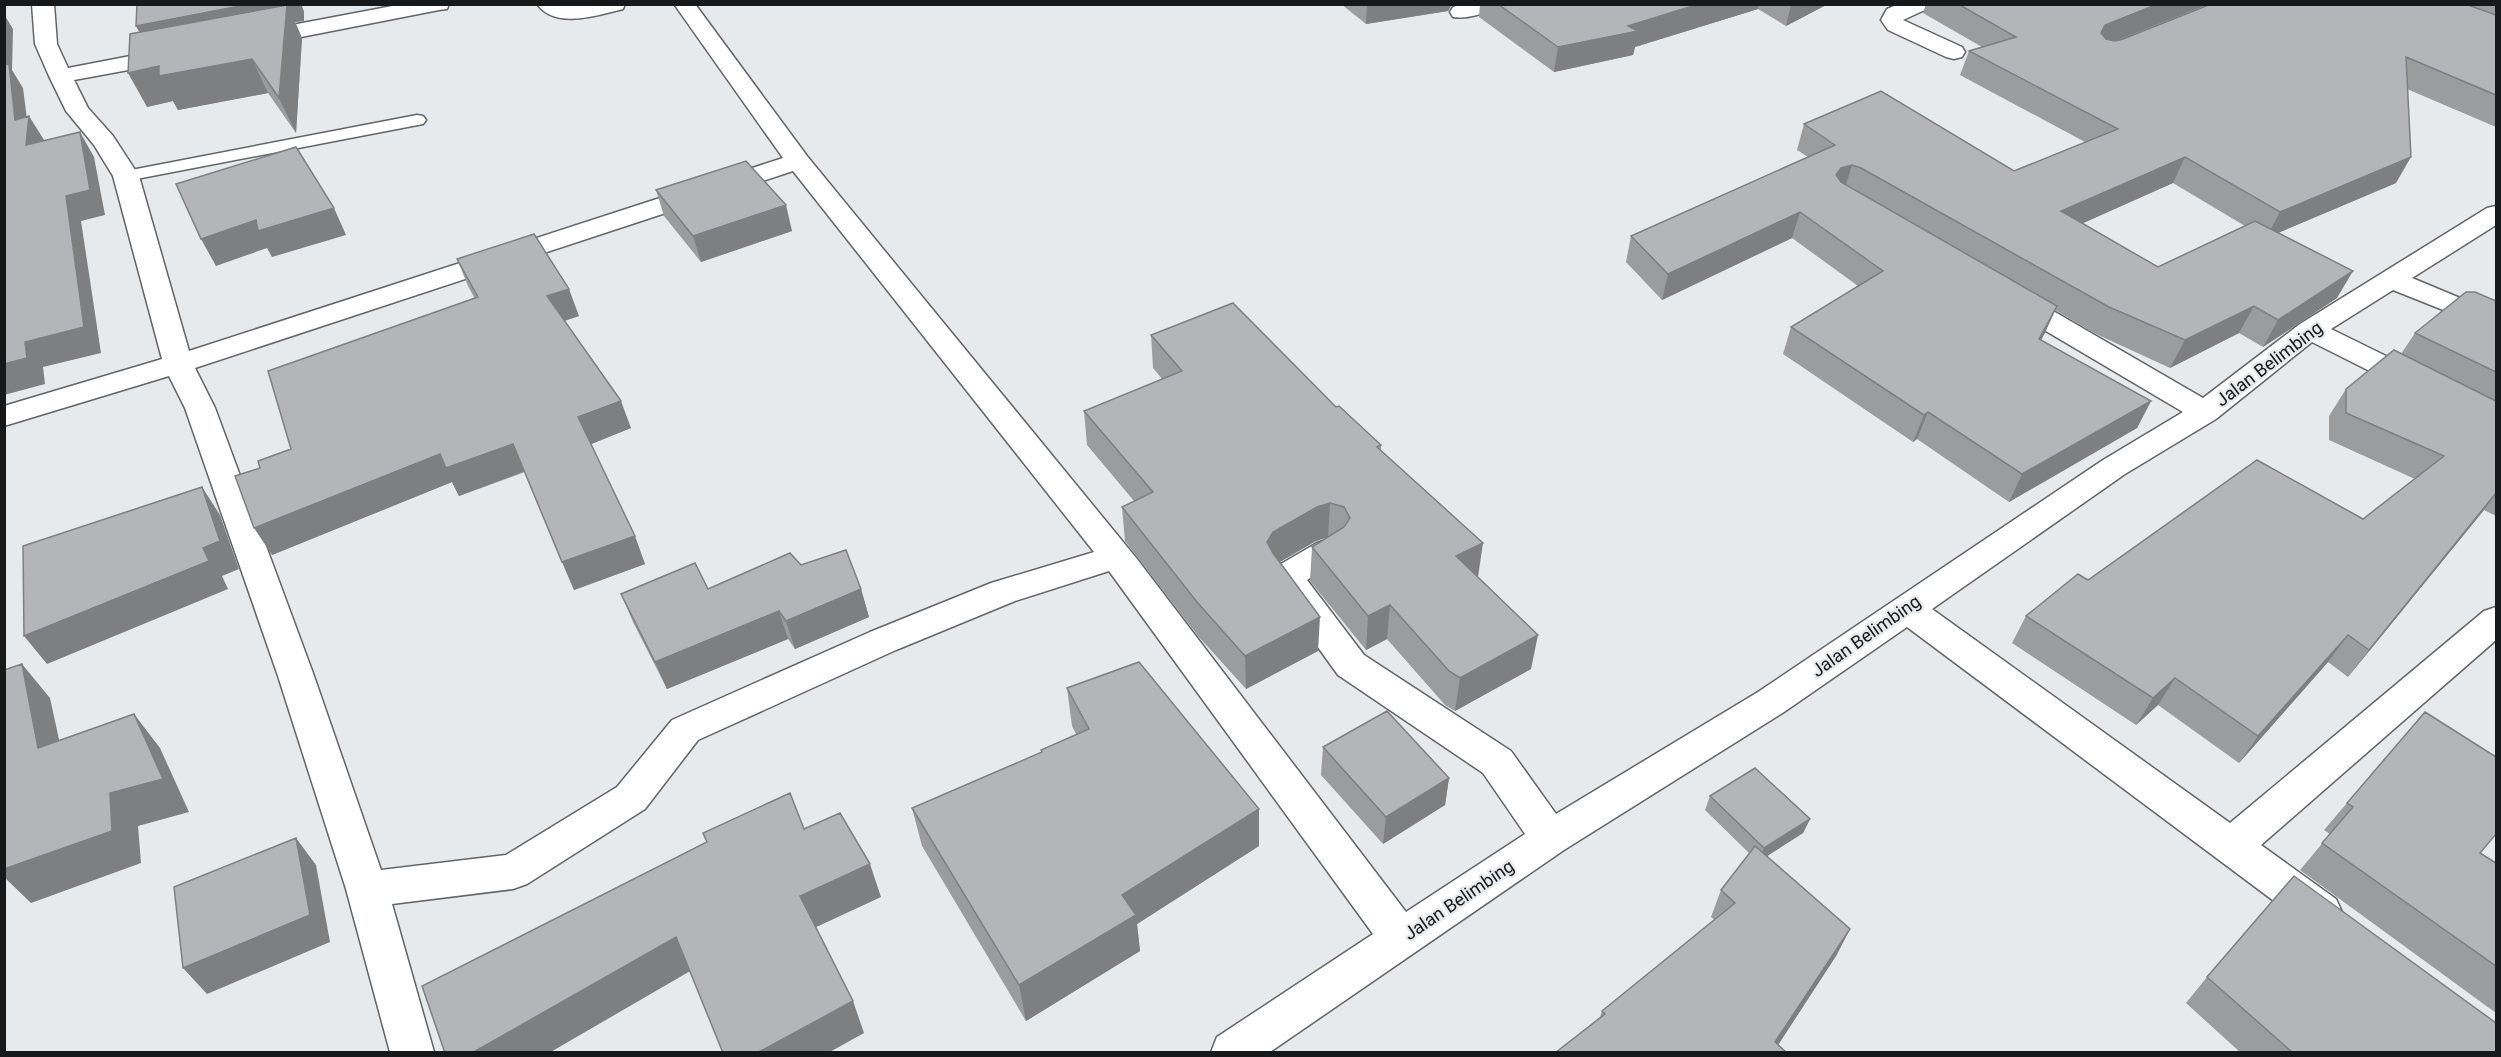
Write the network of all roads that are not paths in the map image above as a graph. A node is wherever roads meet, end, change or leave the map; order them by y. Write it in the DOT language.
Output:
graph roads {
  1 [pos="43,4"];
  2 [pos="439,4"];
  3 [pos="547,4"];
  4 [pos="615,4"];
  5 [pos="684,4"];
  6 [pos="1487,4"];
  7 [pos="1919,4"];
  8 [pos="1461,12"];
  9 [pos="232,44"];
  10 [pos="198,50"];
  11 [pos="1954,52"];
  12 [pos="60,76"];
  13 [pos="417,120"];
  14 [pos="798,161"];
  15 [pos="126,176"];
  16 [pos="2496,214"];
  17 [pos="2393,280"];
  18 [pos="1988,285"];
  19 [pos="2496,323"];
  20 [pos="2310,330"];
  21 [pos="178,364"];
  22 [pos="2205,412"];
  23 [pos="4,416"];
  24 [pos="2496,422"];
  25 [pos="1329,551"];
  26 [pos="1116,557"];
  27 [pos="1906,608"];
  28 [pos="2496,620"];
  29 [pos="1550,838"];
  30 [pos="2232,846"];
  31 [pos="368,889"];
  32 [pos="2346,930"];
  33 [pos="1401,939"];
  34 [pos="412,1053"];
  35 [pos="1233,1053"];
  1 -- 12 [label="street"];
  2 -- 9 [label="street"];
  3 -- 4 [label="street"];
  5 -- 14 [label="street"];
  6 -- 8 [label="street"];
  7 -- 11 [label="street"];
  10 -- 12 [label="street"];
  12 -- 15 [label="street"];
  13 -- 15 [label="lane"];
  14 -- 21 [label="street"];
  14 -- 26 [label="street"];
  15 -- 21 [label="street"];
  16 -- 17 [label="street, Jalan Belimbing"];
  17 -- 19 [label="street"];
  17 -- 20 [label="street, Jalan Belimbing"];
  18 -- 22 [label="street"];
  20 -- 22 [label="street, Jalan Belimbing"];
  20 -- 24 [label="street"];
  21 -- 23 [label="street"];
  21 -- 31 [label="street"];
  22 -- 27 [label="street, Jalan Belimbing"];
  25 -- 29 [label="street"];
  26 -- 31 [label="street"];
  26 -- 33 [label="street"];
  27 -- 29 [label="street, Jalan Belimbing"];
  27 -- 30 [label="street"];
  28 -- 30 [label="street"];
  29 -- 33 [label="street, Jalan Belimbing"];
  30 -- 32 [label="street"];
  31 -- 34 [label="street"];
  33 -- 35 [label="street, Jalan Belimbing"];
}
